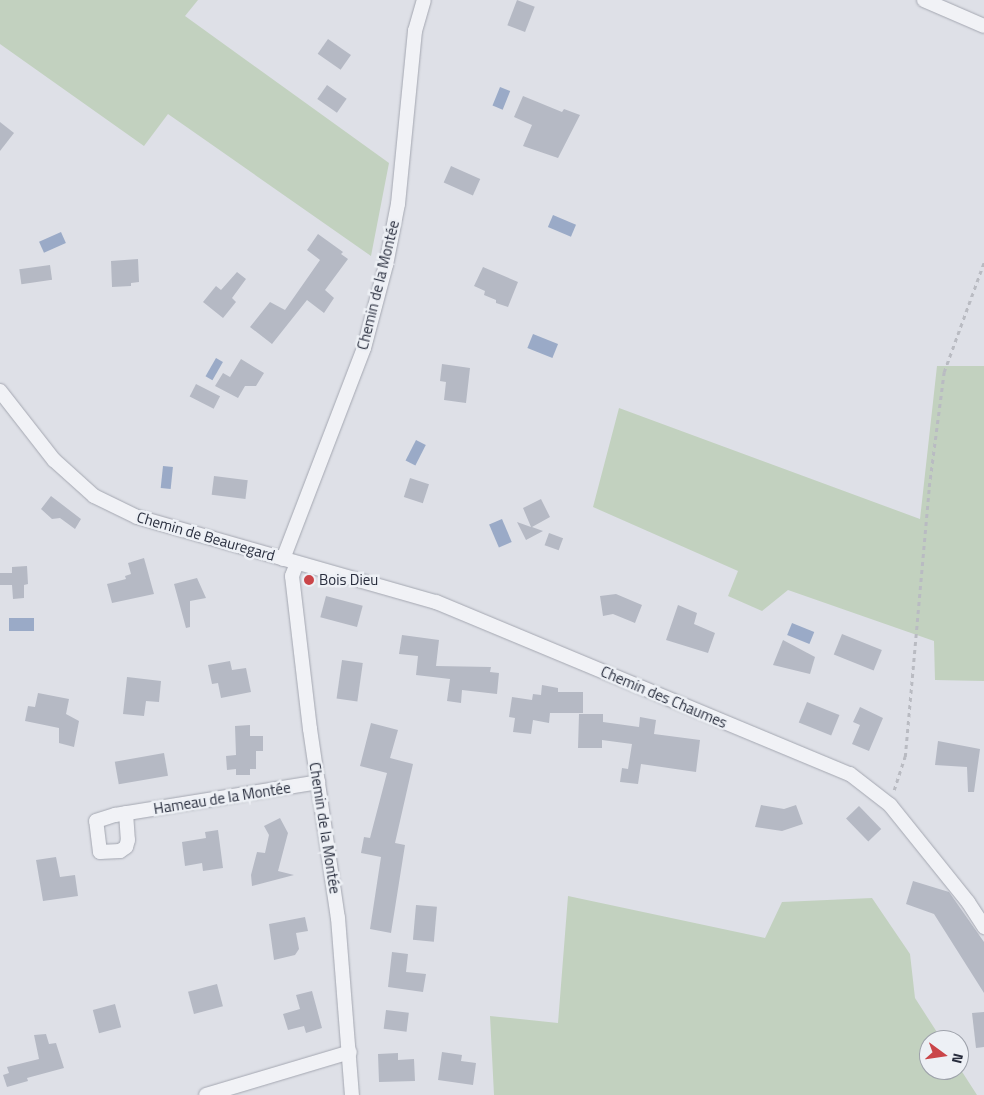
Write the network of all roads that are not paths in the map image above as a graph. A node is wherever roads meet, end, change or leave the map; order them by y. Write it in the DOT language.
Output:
graph roads {
  1 [pos="424,0"];
  2 [pos="924,0"];
  3 [pos="984,26"];
  4 [pos="0,391"];
  5 [pos="283,559"];
  6 [pos="297,564"];
  7 [pos="318,782"];
  8 [pos="126,813"];
  9 [pos="984,927"];
  10 [pos="350,1052"];
  11 [pos="206,1095"];
  12 [pos="352,1095"];
  1 -- 5 [label="street, Chemin de la Montée"];
  2 -- 3 [label="street"];
  4 -- 5 [label="street, Chemin de Beauregard"];
  5 -- 6 [label="street, Chemin des Chaumes"];
  6 -- 7 [label="street, Chemin de la Montée"];
  6 -- 9 [label="street, Chemin des Chaumes"];
  7 -- 8 [label="street, Hameau de la Montée"];
  7 -- 10 [label="street, Chemin de la Montée"];
  10 -- 11 [label="street"];
  10 -- 12 [label="street, Chemin de la Montée"];
}
